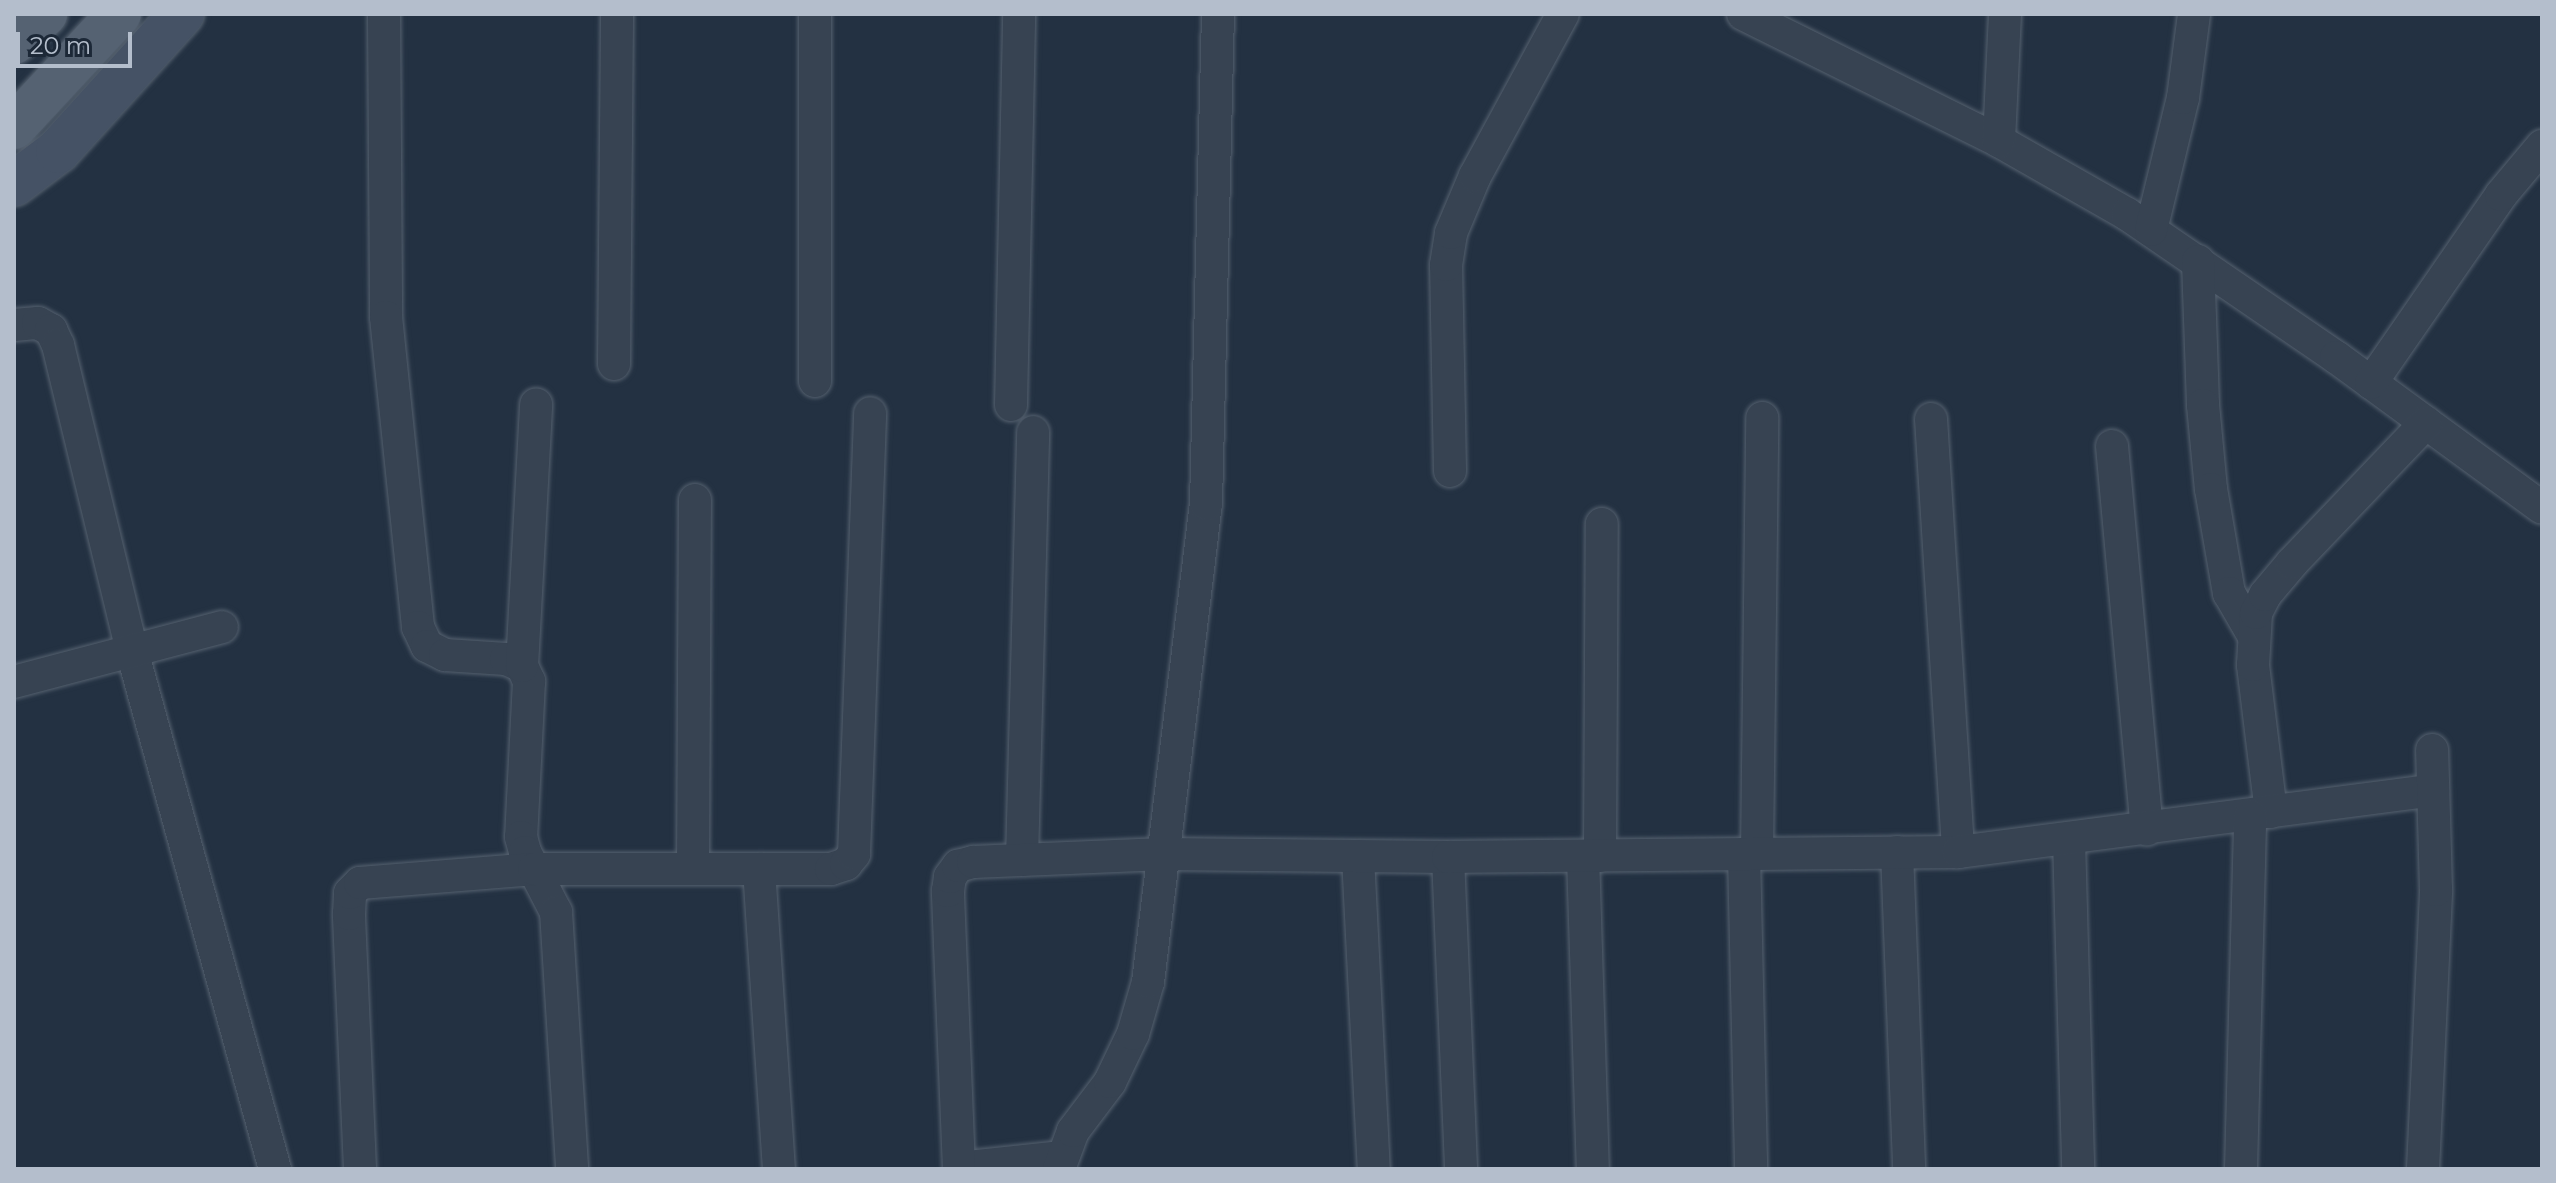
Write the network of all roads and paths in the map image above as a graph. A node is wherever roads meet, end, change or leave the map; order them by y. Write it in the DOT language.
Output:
graph roads {
  1 [pos="45,14"];
  2 [pos="119,14"];
  3 [pos="182,14"];
  4 [pos="384,14"];
  5 [pos="617,14"];
  6 [pos="815,14"];
  7 [pos="1019,14"];
  8 [pos="1218,14"];
  9 [pos="1563,14"];
  10 [pos="1743,14"];
  11 [pos="2005,14"];
  12 [pos="2194,14"];
  13 [pos="14,42"];
  14 [pos="14,127"];
  15 [pos="1999,141"];
  16 [pos="2542,146"];
  17 [pos="14,184"];
  18 [pos="2151,230"];
  19 [pos="2198,261"];
  20 [pos="14,325"];
  21 [pos="614,364"];
  22 [pos="815,381"];
  23 [pos="2371,383"];
  24 [pos="536,404"];
  25 [pos="1011,405"];
  26 [pos="870,413"];
  27 [pos="1762,418"];
  28 [pos="1931,419"];
  29 [pos="2426,423"];
  30 [pos="1033,432"];
  31 [pos="2112,446"];
  32 [pos="1450,471"];
  33 [pos="695,500"];
  34 [pos="2542,508"];
  35 [pos="1602,524"];
  36 [pos="222,627"];
  37 [pos="2252,633"];
  38 [pos="132,651"];
  39 [pos="522,666"];
  40 [pos="14,682"];
  41 [pos="2432,750"];
  42 [pos="2433,790"];
  43 [pos="2260,813"];
  44 [pos="2147,829"];
  45 [pos="2069,839"];
  46 [pos="1897,852"];
  47 [pos="1958,852"];
  48 [pos="1164,854"];
  49 [pos="1751,854"];
  50 [pos="1591,856"];
  51 [pos="1358,857"];
  52 [pos="1448,857"];
  53 [pos="1022,860"];
  54 [pos="534,869"];
  55 [pos="693,869"];
  56 [pos="759,869"];
  57 [pos="1060,1163"];
  58 [pos="959,1168"];
  59 [pos="275,1169"];
  60 [pos="360,1169"];
  61 [pos="572,1169"];
  62 [pos="779,1169"];
  63 [pos="1374,1169"];
  64 [pos="1461,1169"];
  65 [pos="1593,1169"];
  66 [pos="1751,1169"];
  67 [pos="1909,1169"];
  68 [pos="2078,1169"];
  69 [pos="2241,1169"];
  70 [pos="2423,1169"];
  1 -- 13 [label="main road"];
  2 -- 14 [label="main road"];
  3 -- 17 [label="main road"];
  4 -- 39 [label="street"];
  5 -- 21 [label="street"];
  6 -- 22 [label="street"];
  7 -- 25 [label="street"];
  8 -- 48 [label="street"];
  9 -- 32 [label="street"];
  10 -- 15 [label="street"];
  11 -- 15 [label="street"];
  12 -- 18 [label="street"];
  15 -- 18 [label="street"];
  16 -- 23 [label="street"];
  18 -- 19 [label="street"];
  19 -- 23 [label="street"];
  19 -- 37 [label="street"];
  20 -- 38 [label="street"];
  23 -- 29 [label="street"];
  24 -- 39 [label="street"];
  26 -- 56 [label="street"];
  27 -- 49 [label="street"];
  28 -- 47 [label="street"];
  29 -- 34 [label="street"];
  29 -- 37 [label="street"];
  30 -- 53 [label="street"];
  31 -- 44 [label="street"];
  33 -- 55 [label="street"];
  35 -- 50 [label="street"];
  36 -- 38 [label="street"];
  37 -- 43 [label="street"];
  38 -- 40 [label="street"];
  38 -- 59 [label="street"];
  39 -- 54 [label="street"];
  41 -- 42 [label="street"];
  42 -- 43 [label="street"];
  42 -- 70 [label="street"];
  43 -- 44 [label="street"];
  43 -- 69 [label="street"];
  44 -- 45 [label="street"];
  45 -- 47 [label="street"];
  45 -- 68 [label="street"];
  46 -- 47 [label="street"];
  46 -- 49 [label="street"];
  46 -- 67 [label="street"];
  48 -- 51 [label="street"];
  48 -- 53 [label="street"];
  48 -- 57 [label="street"];
  49 -- 50 [label="street"];
  49 -- 66 [label="street"];
  50 -- 52 [label="street"];
  50 -- 65 [label="street"];
  51 -- 52 [label="street"];
  51 -- 63 [label="street"];
  52 -- 64 [label="street"];
  53 -- 58 [label="street"];
  54 -- 55 [label="street"];
  54 -- 60 [label="street"];
  54 -- 61 [label="street"];
  55 -- 56 [label="street"];
  56 -- 62 [label="street"];
  57 -- 58 [label="street"];
}
